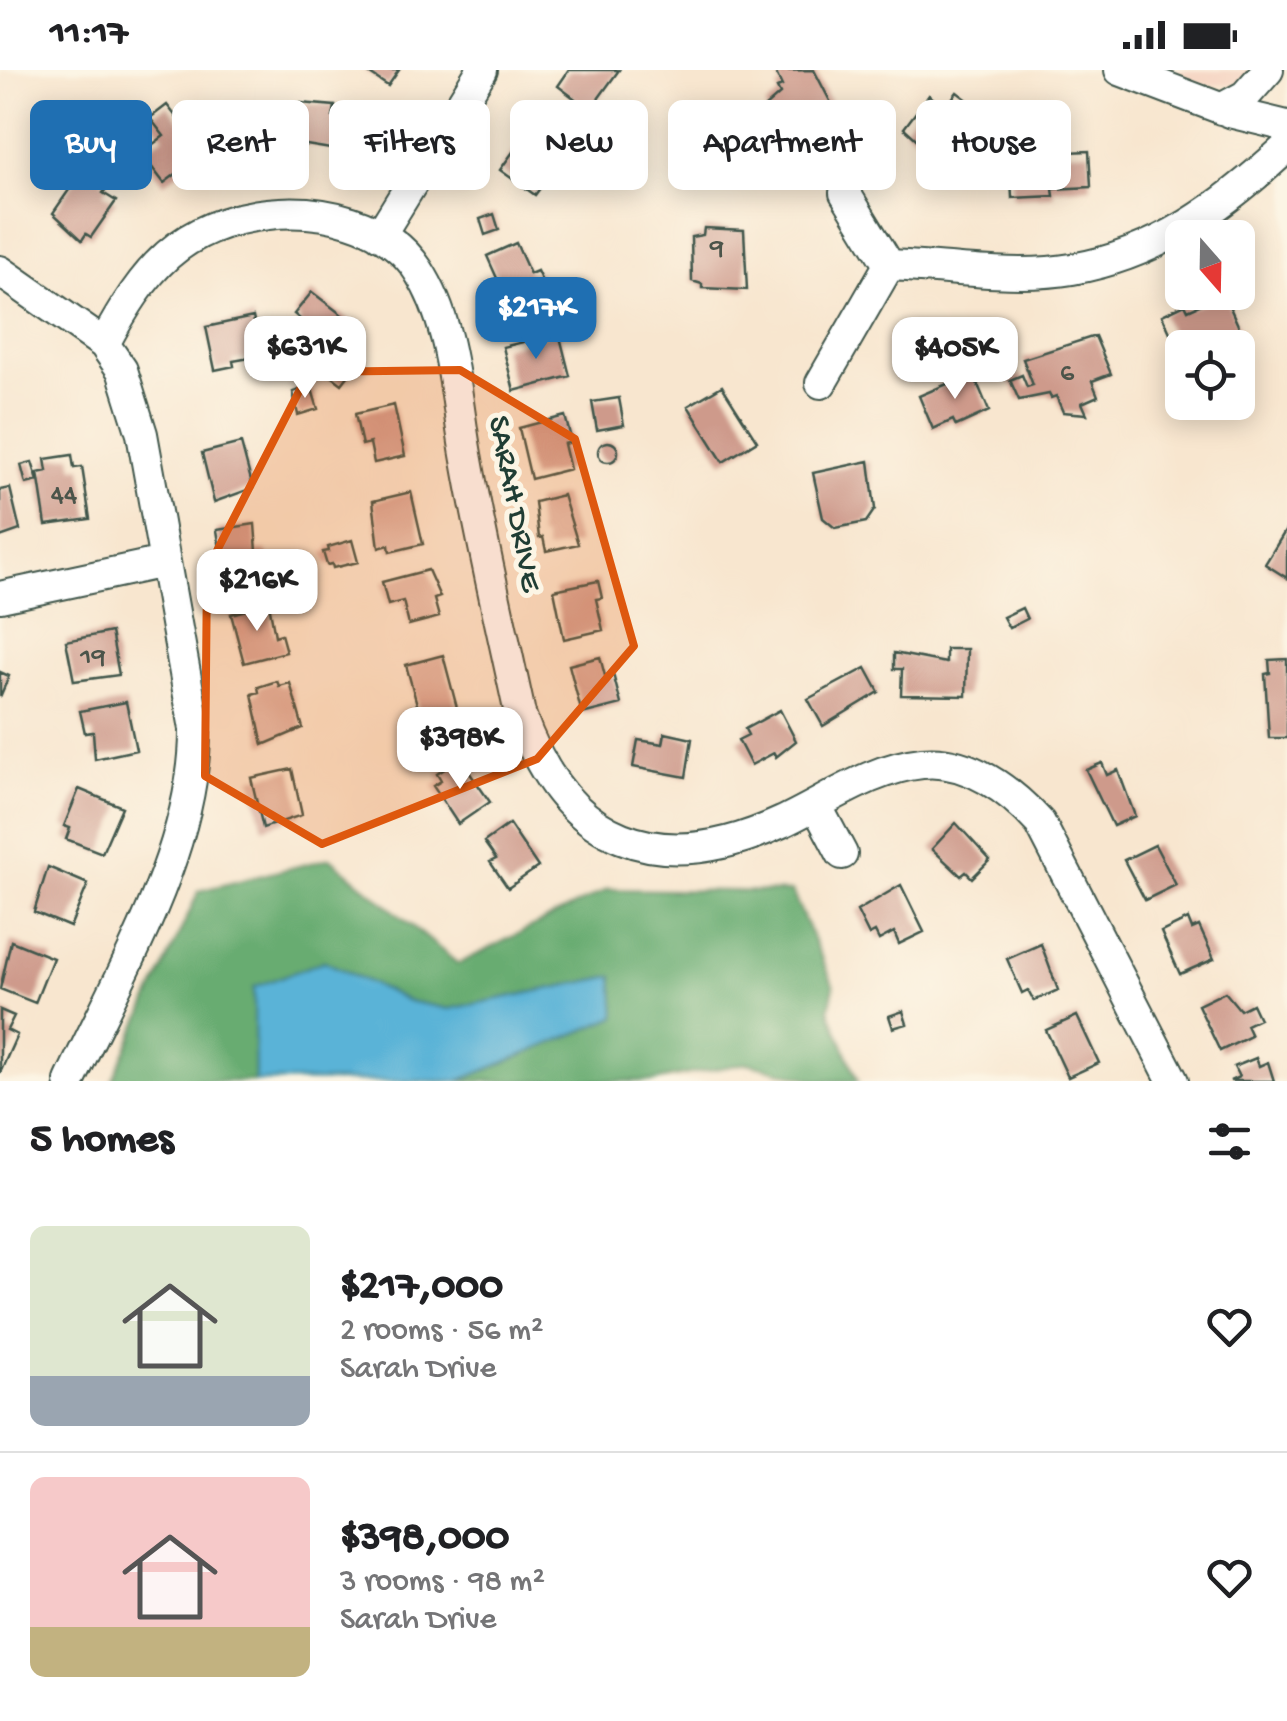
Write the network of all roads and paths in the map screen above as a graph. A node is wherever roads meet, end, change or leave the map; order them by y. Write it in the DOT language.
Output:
graph roads {
  1 [pos="482,70"];
  2 [pos="1120,70"];
  3 [pos="1268,70"];
  4 [pos="1220,108"];
  5 [pos="1287,126"];
  6 [pos="1287,148"];
  7 [pos="845,193"];
  8 [pos="380,235"];
  9 [pos="888,265"];
  10 [pos="0,271"];
  11 [pos="104,344"];
  12 [pos="821,383"];
  13 [pos="164,562"];
  14 [pos="0,596"];
  15 [pos="816,805"];
  16 [pos="842,854"];
  17 [pos="70,1081"];
  18 [pos="1173,1081"];
  1 -- 8 [label="street"];
  2 -- 4 [label="street"];
  3 -- 4 [label="street"];
  4 -- 5 [label="street"];
  6 -- 9 [label="street"];
  7 -- 9 [label="street"];
  8 -- 11 [label="street, SARAH DRIVE"];
  8 -- 15 [label="street, SARAH DRIVE"];
  9 -- 12 [label="street"];
  10 -- 11 [label="street"];
  11 -- 13 [label="street"];
  13 -- 14 [label="street"];
  13 -- 17 [label="street"];
  15 -- 16 [label="street"];
  15 -- 18 [label="street, SARAH DRIVE"];
}
